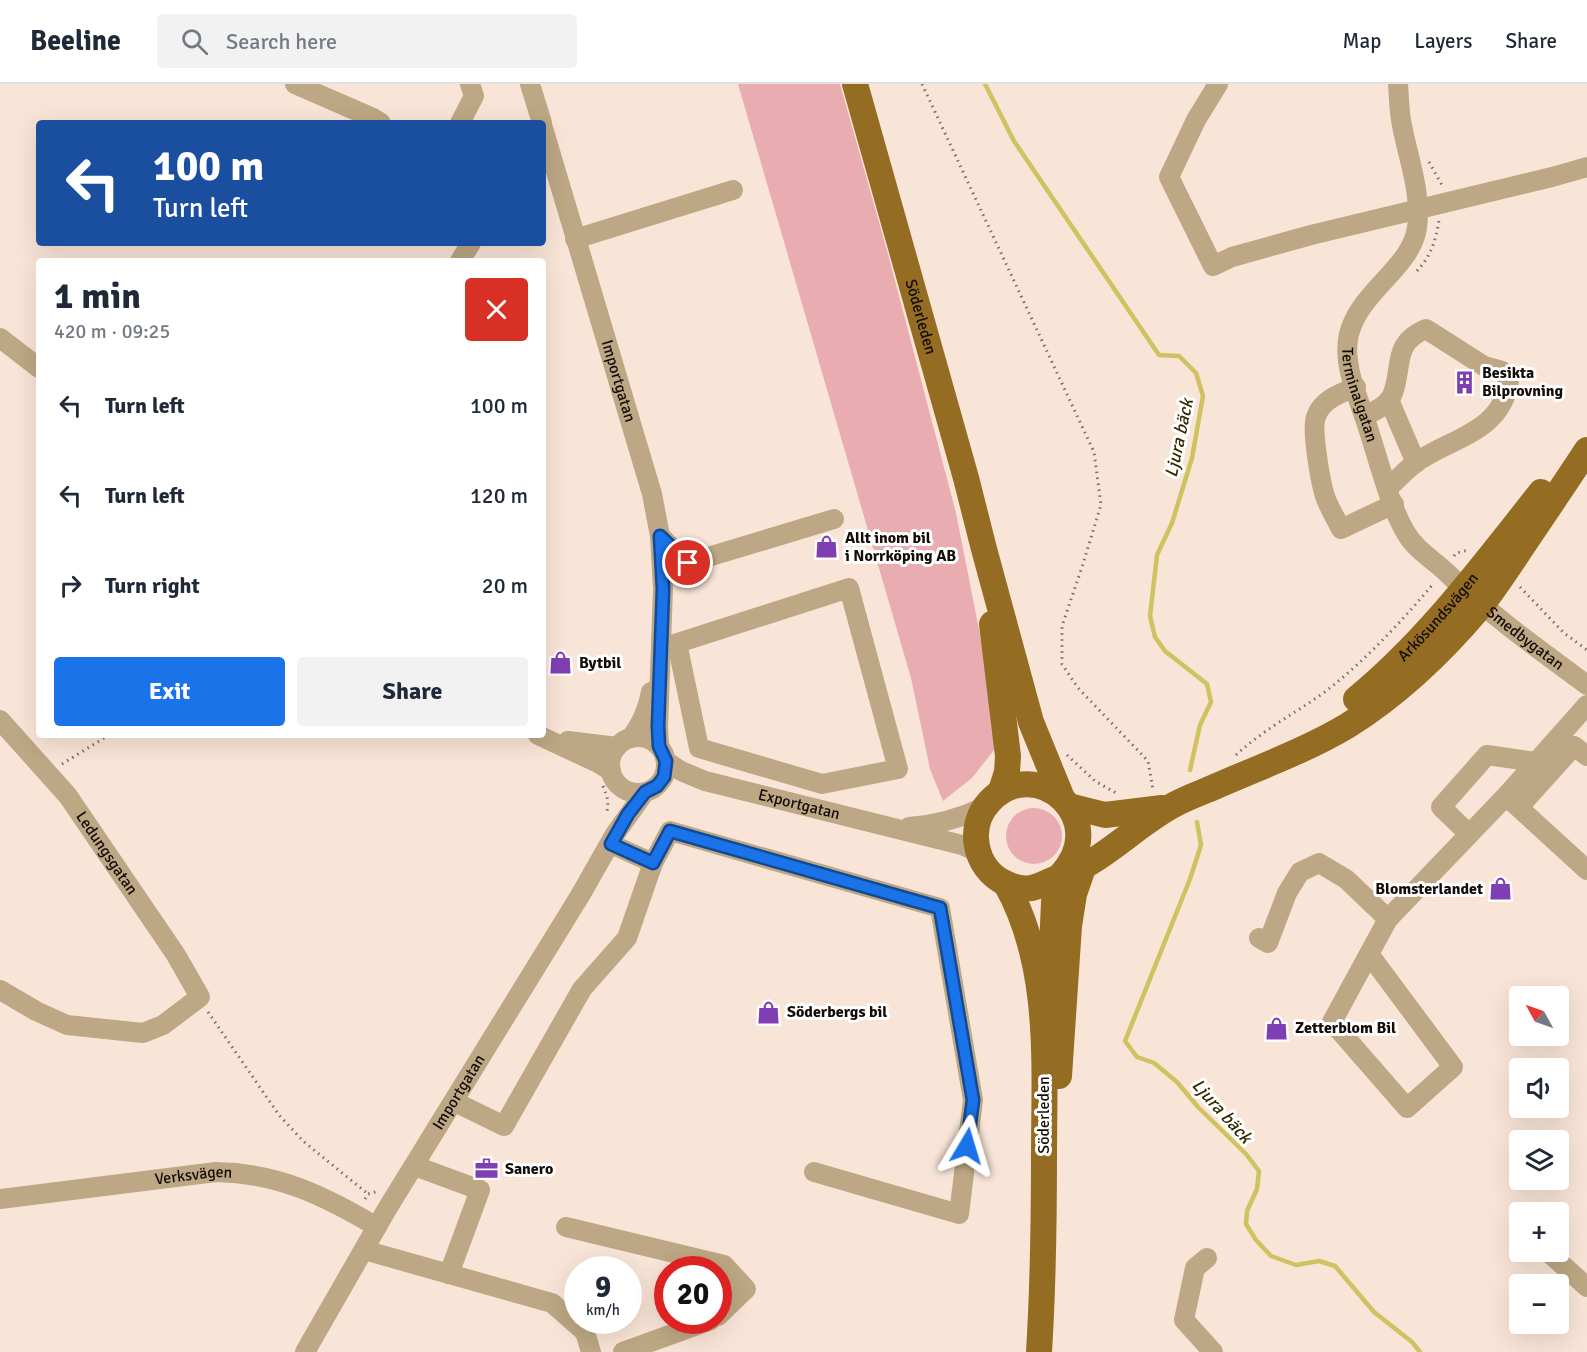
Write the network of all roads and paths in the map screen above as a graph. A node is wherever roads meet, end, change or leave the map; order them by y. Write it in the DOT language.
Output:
graph roads {
  1 [pos="295,84"];
  2 [pos="471,84"];
  3 [pos="531,84"];
  4 [pos="855,84"];
  5 [pos="922,84"];
  6 [pos="1218,84"];
  7 [pos="1398,84"];
  8 [pos="374,120"];
  9 [pos="462,120"];
  10 [pos="541,120"];
  11 [pos="546,150"];
  12 [pos="1587,167"];
  13 [pos="551,186"];
  14 [pos="733,190"];
  15 [pos="1418,209"];
  16 [pos="575,238"];
  17 [pos="0,338"];
  18 [pos="36,366"];
  19 [pos="1356,387"];
  20 [pos="1389,400"];
  21 [pos="1364,416"];
  22 [pos="1587,436"];
  23 [pos="1587,450"];
  24 [pos="1416,463"];
  25 [pos="1391,496"];
  26 [pos="834,519"];
  27 [pos="660,536"];
  28 [pos="984,549"];
  29 [pos="1472,598"];
  30 [pos="667,643"];
  31 [pos="1587,685"];
  32 [pos="1587,705"];
  33 [pos="0,720"];
  34 [pos="546,736"];
  35 [pos="104,738"];
  36 [pos="544,738"];
  37 [pos="624,742"];
  38 [pos="663,753"];
  39 [pos="1587,756"];
  40 [pos="1536,762"];
  41 [pos="49,772"];
  42 [pos="615,778"];
  43 [pos="705,781"];
  44 [pos="653,787"];
  45 [pos="1002,794"];
  46 [pos="1162,799"];
  47 [pos="1512,801"];
  48 [pos="1066,802"];
  49 [pos="894,828"];
  50 [pos="1469,834"];
  51 [pos="613,839"];
  52 [pos="978,852"];
  53 [pos="653,863"];
  54 [pos="1587,870"];
  55 [pos="1066,875"];
  56 [pos="1006,884"];
  57 [pos="1388,920"];
  58 [pos="1259,938"];
  59 [pos="1369,954"];
  60 [pos="0,990"];
  61 [pos="200,997"];
  62 [pos="455,1102"];
  63 [pos="415,1166"];
  64 [pos="814,1172"];
  65 [pos="368,1194"];
  66 [pos="0,1199"];
  67 [pos="377,1227"];
  68 [pos="566,1227"];
  69 [pos="364,1250"];
  70 [pos="687,1256"];
  71 [pos="1208,1258"];
  72 [pos="1559,1262"];
  73 [pos="449,1274"];
  74 [pos="732,1274"];
  75 [pos="1587,1287"];
  76 [pos="732,1302"];
  77 [pos="672,1334"];
  78 [pos="306,1352"];
  79 [pos="591,1352"];
  80 [pos="623,1352"];
  81 [pos="1039,1352"];
  82 [pos="1054,1352"];
  83 [pos="1213,1352"];
  1 -- 8 [label="street"];
  2 -- 9 [label="street"];
  3 -- 10 [label="street"];
  4 -- 28 [label="main road, Söderleden"];
  5 -- 46 [label="path"];
  6 -- 15 [label="street"];
  7 -- 15 [label="street, Terminalgatan"];
  11 -- 13 [label="street, Importgatan"];
  12 -- 15 [label="street"];
  13 -- 16 [label="street, Importgatan"];
  14 -- 16 [label="street"];
  15 -- 19 [label="street, Terminalgatan"];
  16 -- 27 [label="street, Importgatan"];
  17 -- 18 [label="street"];
  19 -- 21 [label="street, Terminalgatan"];
  19 -- 25 [label="street"];
  20 -- 21 [label="street"];
  20 -- 24 [label="street"];
  20 -- 24 [label="street"];
  21 -- 25 [label="street, Terminalgatan"];
  22 -- 29 [label="main road, Arkösundsvägen"];
  23 -- 29 [label="main road, Arkösundsvägen"];
  24 -- 25 [label="street"];
  25 -- 29 [label="street, Terminalgatan"];
  26 -- 27 [label="street"];
  27 -- 30 [label="street, Importgatan"];
  28 -- 45 [label="main road, Söderleden"];
  28 -- 48 [label="main road, Söderleden"];
  29 -- 31 [label="street, Smedbygatan"];
  29 -- 46 [label="main road, Arkösundsvägen"];
  30 -- 30 [label="street"];
  30 -- 37 [label="street, Importgatan"];
  30 -- 38 [label="street, Importgatan"];
  32 -- 40 [label="street"];
  33 -- 41 [label="street, Ledungsgatan"];
  34 -- 37 [label="street"];
  35 -- 41 [label="path"];
  36 -- 42 [label="street"];
  37 -- 38 [label="street"];
  37 -- 42 [label="street"];
  38 -- 43 [label="street, Exportgatan"];
  38 -- 44 [label="street"];
  39 -- 47 [label="street"];
  40 -- 47 [label="street"];
  40 -- 50 [label="street"];
  41 -- 61 [label="street, Ledungsgatan"];
  42 -- 44 [label="street"];
  42 -- 51 [label="street, Importgatan"];
  43 -- 44 [label="street, Exportgatan"];
  43 -- 49 [label="street, Exportgatan"];
  44 -- 51 [label="street, Importgatan"];
  45 -- 48 [label="main road"];
  45 -- 49 [label="street, Exportgatan"];
  45 -- 52 [label="main road"];
  46 -- 48 [label="main road, Arkösundsvägen"];
  46 -- 55 [label="main road, Arkösundsvägen"];
  47 -- 50 [label="street"];
  47 -- 54 [label="street"];
  48 -- 55 [label="main road"];
  49 -- 52 [label="street, Exportgatan"];
  50 -- 57 [label="street"];
  51 -- 53 [label="street"];
  51 -- 62 [label="street, Importgatan"];
  52 -- 56 [label="main road"];
  53 -- 62 [label="street"];
  53 -- 64 [label="street"];
  55 -- 56 [label="main road"];
  55 -- 82 [label="main road, Söderleden"];
  56 -- 81 [label="main road, Söderleden"];
  57 -- 58 [label="street"];
  57 -- 59 [label="street"];
  59 -- 59 [label="street"];
  60 -- 61 [label="street"];
  61 -- 65 [label="path"];
  62 -- 63 [label="street, Importgatan"];
  63 -- 67 [label="street, Importgatan"];
  63 -- 73 [label="street"];
  66 -- 67 [label="street, Verksvägen"];
  67 -- 69 [label="street, Importgatan"];
  68 -- 70 [label="street"];
  69 -- 73 [label="street"];
  69 -- 78 [label="street, Importgatan"];
  71 -- 83 [label="street"];
  72 -- 75 [label="street"];
  73 -- 79 [label="street"];
  74 -- 76 [label="street"];
  77 -- 80 [label="street"];
}
